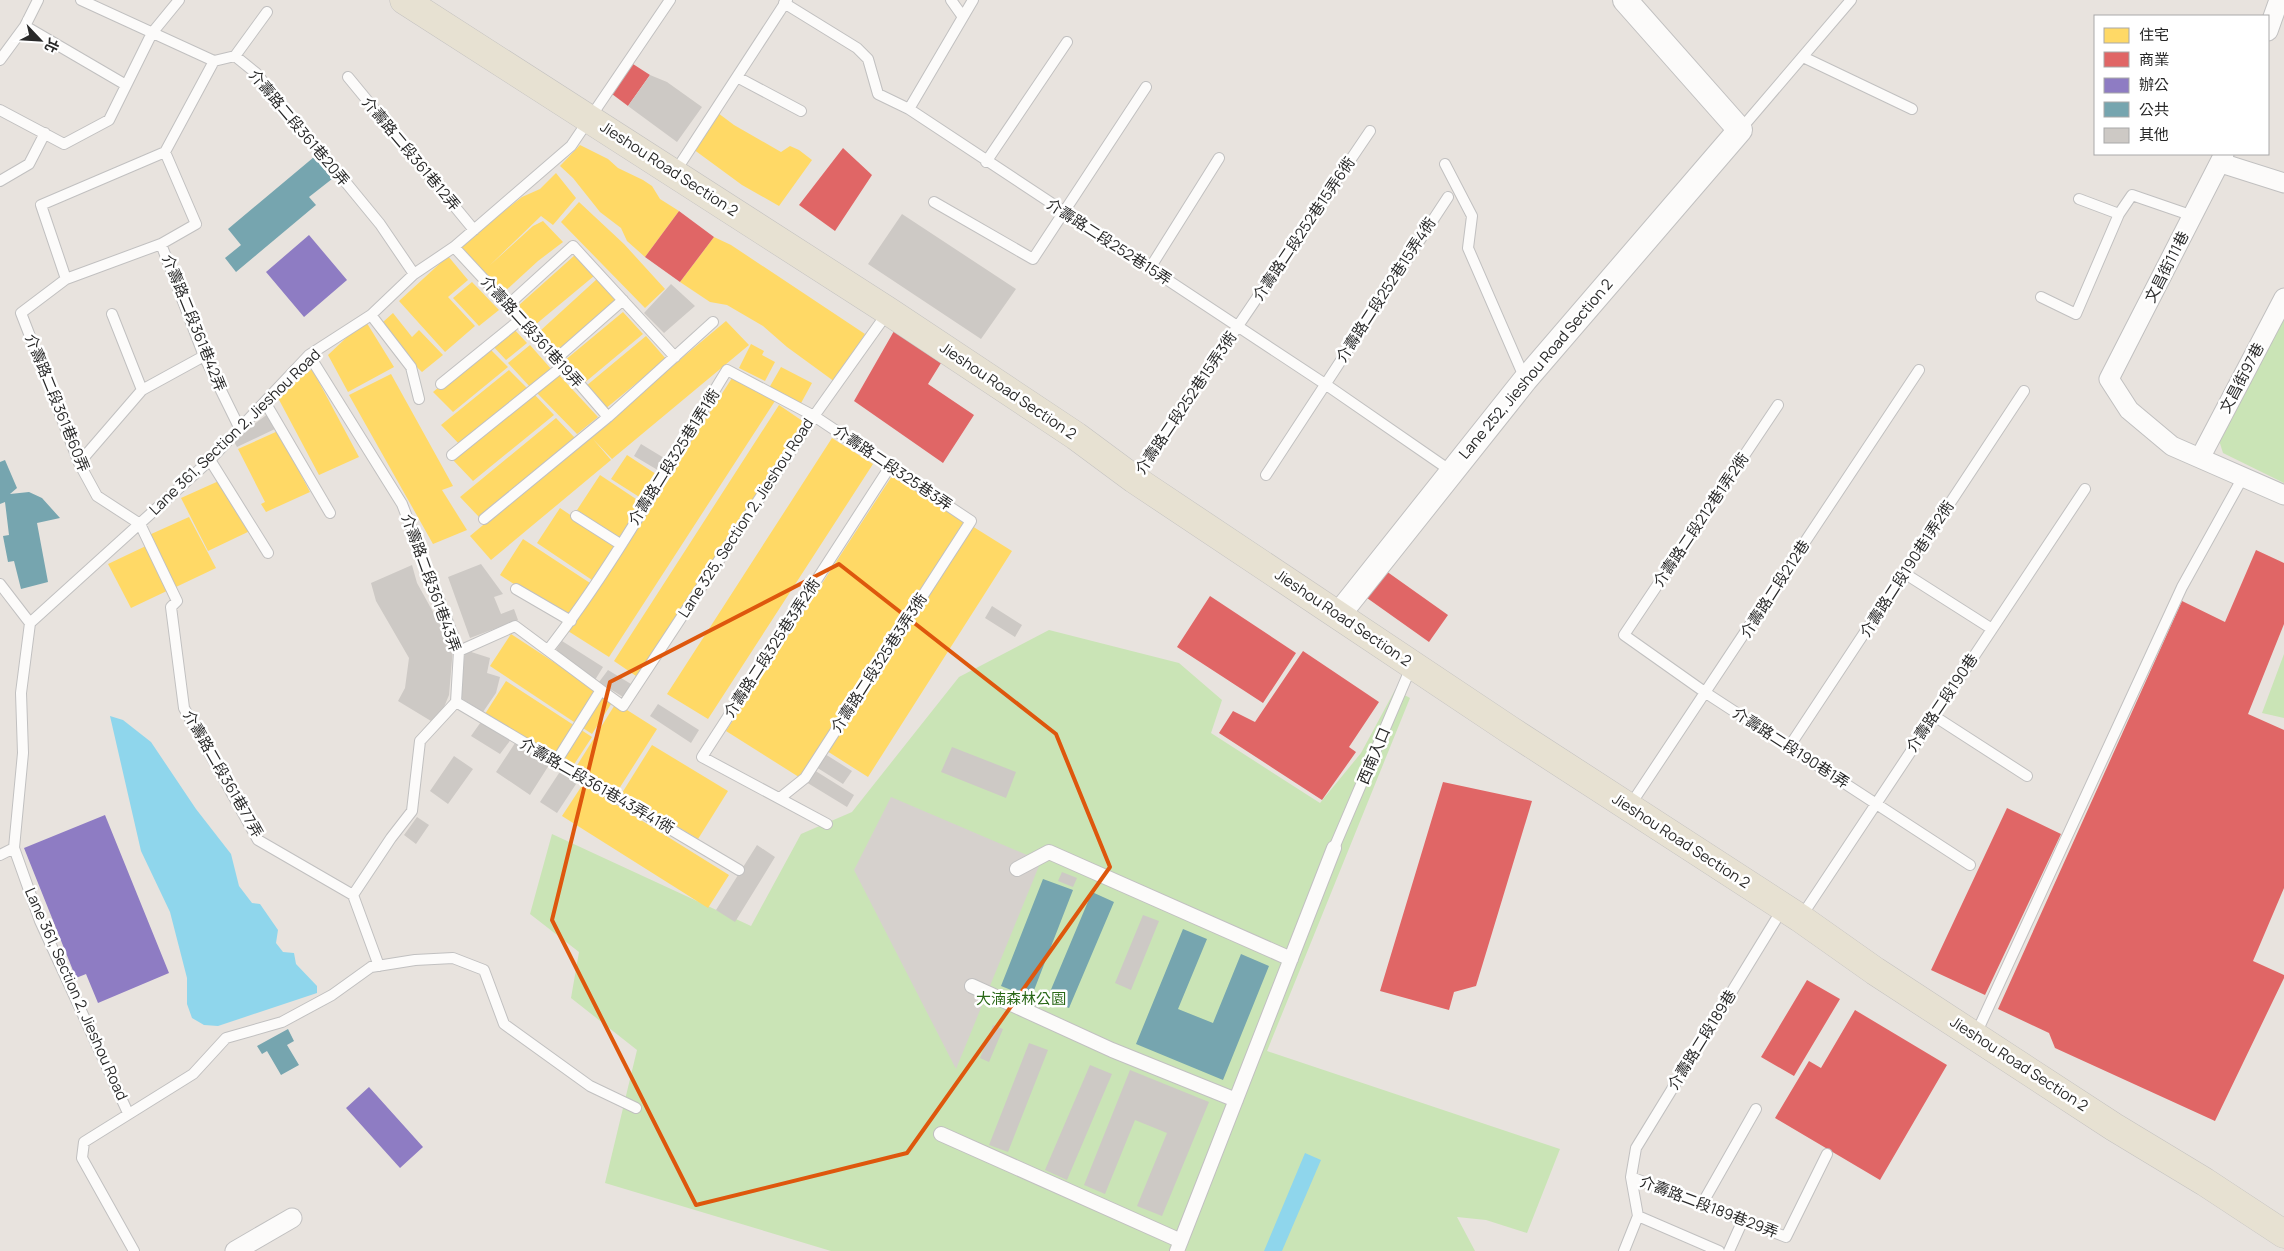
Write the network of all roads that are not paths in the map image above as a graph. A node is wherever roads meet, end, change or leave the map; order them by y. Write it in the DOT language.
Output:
graph roads {
  1 [pos="38,0"];
  2 [pos="81,0"];
  3 [pos="179,0"];
  4 [pos="404,0"];
  5 [pos="670,0"];
  6 [pos="950,0"];
  7 [pos="972,0"];
  8 [pos="1625,0"];
  9 [pos="1851,0"];
  10 [pos="2279,0"];
  11 [pos="786,2"];
  12 [pos="267,12"];
  13 [pos="963,16"];
  14 [pos="25,26"];
  15 [pos="2269,28"];
  16 [pos="152,33"];
  17 [pos="1067,42"];
  18 [pos="236,56"];
  19 [pos="1803,57"];
  20 [pos="0,60"];
  21 [pos="214,61"];
  22 [pos="348,77"];
  23 [pos="737,77"];
  24 [pos="126,85"];
  25 [pos="1146,88"];
  26 [pos="1912,109"];
  27 [pos="0,110"];
  28 [pos="909,110"];
  29 [pos="801,111"];
  30 [pos="589,118"];
  31 [pos="1740,130"];
  32 [pos="1370,131"];
  33 [pos="45,133"];
  34 [pos="165,152"];
  35 [pos="1219,158"];
  36 [pos="2223,158"];
  37 [pos="986,162"];
  38 [pos="1445,164"];
  39 [pos="675,172"];
  40 [pos="0,181"];
  41 [pos="2284,183"];
  42 [pos="1448,197"];
  43 [pos="2079,199"];
  44 [pos="934,202"];
  45 [pos="1064,213"];
  46 [pos="2119,214"];
  47 [pos="2193,216"];
  48 [pos="474,230"];
  49 [pos="162,244"];
  50 [pos="454,247"];
  51 [pos="1150,268"];
  52 [pos="414,274"];
  53 [pos="66,279"];
  54 [pos="2041,298"];
  55 [pos="2284,298"];
  56 [pos="623,300"];
  57 [pos="508,305"];
  58 [pos="888,311"];
  59 [pos="112,314"];
  60 [pos="371,315"];
  61 [pos="521,319"];
  62 [pos="713,322"];
  63 [pos="1239,327"];
  64 [pos="309,355"];
  65 [pos="204,356"];
  66 [pos="675,357"];
  67 [pos="560,362"];
  68 [pos="727,370"];
  69 [pos="1919,370"];
  70 [pos="1526,380"];
  71 [pos="441,384"];
  72 [pos="1325,384"];
  73 [pos="142,390"];
  74 [pos="2024,391"];
  75 [pos="419,399"];
  76 [pos="265,402"];
  77 [pos="1778,405"];
  78 [pos="814,416"];
  79 [pos="608,417"];
  80 [pos="240,429"];
  81 [pos="452,455"];
  82 [pos="2200,458"];
  83 [pos="210,460"];
  84 [pos="79,463"];
  85 [pos="891,466"];
  86 [pos="1451,471"];
  87 [pos="1266,475"];
  88 [pos="2243,477"];
  89 [pos="1134,479"];
  90 [pos="2084,489"];
  91 [pos="2284,495"];
  92 [pos="330,512"];
  93 [pos="576,516"];
  94 [pos="484,519"];
  95 [pos="971,521"];
  96 [pos="140,524"];
  97 [pos="620,544"];
  98 [pos="268,553"];
  99 [pos="1904,574"];
  100 [pos="0,584"];
  101 [pos="516,589"];
  102 [pos="1338,614"];
  103 [pos="571,621"];
  104 [pos="30,622"];
  105 [pos="1992,629"];
  106 [pos="1624,635"];
  107 [pos="459,650"];
  108 [pos="548,650"];
  109 [pos="1413,664"];
  110 [pos="601,690"];
  111 [pos="1706,693"];
  112 [pos="456,702"];
  113 [pos="1934,716"];
  114 [pos="1790,747"];
  115 [pos="556,762"];
  116 [pos="2027,776"];
  117 [pos="780,798"];
  118 [pos="1876,803"];
  119 [pos="1629,807"];
  120 [pos="827,824"];
  121 [pos="14,848"];
  122 [pos="1334,848"];
  123 [pos="0,855"];
  124 [pos="1970,865"];
  125 [pos="1017,869"];
  126 [pos="738,870"];
  127 [pos="353,895"];
  128 [pos="1792,912"];
  129 [pos="1291,959"];
  130 [pos="379,966"];
  131 [pos="972,986"];
  132 [pos="1976,1035"];
  133 [pos="1236,1100"];
  134 [pos="636,1108"];
  135 [pos="1756,1109"];
  136 [pos="128,1113"];
  137 [pos="941,1134"];
  138 [pos="1827,1154"];
  139 [pos="1631,1177"];
  140 [pos="1702,1204"];
  141 [pos="1638,1216"];
  142 [pos="292,1218"];
  143 [pos="1743,1220"];
  144 [pos="2284,1234"];
  145 [pos="1179,1246"];
  146 [pos="134,1251"];
  147 [pos="234,1251"];
  148 [pos="1624,1251"];
  149 [pos="1718,1251"];
  150 [pos="1729,1251"];
  1 -- 14 [label="lane"];
  2 -- 16 [label="lane"];
  3 -- 16 [label="lane"];
  4 -- 30 [label="main road, Jieshou Road Section 2"];
  5 -- 30 [label="lane, Lane 361, Section 2, Jieshou Road"];
  6 -- 13 [label="lane"];
  7 -- 13 [label="lane"];
  8 -- 31 [label="street"];
  9 -- 19 [label="lane"];
  10 -- 15 [label="street"];
  11 -- 23 [label="lane"];
  11 -- 28 [label="lane, 介壽路二段252巷15弄"];
  12 -- 18 [label="lane"];
  13 -- 28 [label="lane"];
  14 -- 20 [label="lane"];
  14 -- 24 [label="lane"];
  16 -- 21 [label="lane"];
  16 -- 24 [label="lane"];
  17 -- 37 [label="lane"];
  18 -- 21 [label="lane"];
  18 -- 52 [label="lane, 介壽路二段361巷20弄"];
  19 -- 26 [label="lane"];
  19 -- 31 [label="lane"];
  21 -- 34 [label="lane"];
  22 -- 48 [label="lane, 介壽路二段361巷12弄"];
  23 -- 29 [label="lane"];
  23 -- 39 [label="lane"];
  24 -- 33 [label="lane"];
  25 -- 45 [label="lane"];
  27 -- 33 [label="lane"];
  28 -- 37 [label="lane, 介壽路二段252巷15弄"];
  30 -- 39 [label="main road, Jieshou Road Section 2"];
  30 -- 48 [label="lane, Lane 361, Section 2, Jieshou Road"];
  31 -- 70 [label="street, Lane 252, Jieshou Road Section 2"];
  32 -- 63 [label="lane, 介壽路二段252巷15弄6衖"];
  33 -- 40 [label="lane"];
  34 -- 49 [label="lane, 介壽路二段361巷42弄"];
  34 -- 53 [label="lane"];
  35 -- 51 [label="lane"];
  36 -- 41 [label="street"];
  36 -- 47 [label="street, 文昌街111巷"];
  37 -- 45 [label="lane, 介壽路二段252巷15弄"];
  38 -- 70 [label="lane"];
  39 -- 58 [label="main road, Jieshou Road Section 2"];
  42 -- 72 [label="lane, 介壽路二段252巷15弄4衖"];
  43 -- 46 [label="lane"];
  44 -- 45 [label="lane"];
  45 -- 51 [label="lane, 介壽路二段252巷15弄"];
  46 -- 47 [label="lane"];
  46 -- 54 [label="lane"];
  47 -- 82 [label="street, 文昌街111巷"];
  48 -- 50 [label="lane, Lane 361, Section 2, Jieshou Road"];
  49 -- 53 [label="lane, 介壽路二段361巷42弄"];
  49 -- 65 [label="lane, 介壽路二段361巷42弄"];
  50 -- 52 [label="lane, Lane 361, Section 2, Jieshou Road"];
  50 -- 57 [label="lane, 介壽路二段361巷19弄"];
  51 -- 63 [label="lane, 介壽路二段252巷15弄"];
  52 -- 60 [label="lane, Lane 361, Section 2, Jieshou Road"];
  53 -- 84 [label="lane, 介壽路二段361巷60弄"];
  55 -- 82 [label="street, 文昌街97巷"];
  56 -- 57 [label="lane"];
  56 -- 66 [label="lane"];
  56 -- 67 [label="lane"];
  57 -- 61 [label="lane, 介壽路二段361巷19弄"];
  58 -- 78 [label="lane, Lane 325, Section 2, Jieshou Road"];
  58 -- 89 [label="main road, Jieshou Road Section 2"];
  59 -- 73 [label="lane"];
  60 -- 64 [label="lane, Lane 361, Section 2, Jieshou Road"];
  60 -- 75 [label="lane"];
  61 -- 67 [label="lane, 介壽路二段361巷19弄"];
  61 -- 71 [label="lane"];
  62 -- 66 [label="lane"];
  63 -- 72 [label="lane, 介壽路二段252巷15弄"];
  63 -- 89 [label="lane, 介壽路二段252巷15弄3衖"];
  64 -- 76 [label="lane, Lane 361, Section 2, Jieshou Road"];
  64 -- 107 [label="lane, 介壽路二段361巷43弄"];
  65 -- 73 [label="lane"];
  65 -- 80 [label="lane, 介壽路二段361巷42弄"];
  66 -- 79 [label="lane"];
  67 -- 79 [label="lane, 介壽路二段361巷19弄"];
  67 -- 81 [label="lane"];
  68 -- 78 [label="lane, 介壽路二段325巷3弄"];
  68 -- 97 [label="lane, 介壽路二段325巷1弄1衖"];
  69 -- 111 [label="lane, 介壽路二段212巷"];
  70 -- 86 [label="street, Lane 252, Jieshou Road Section 2"];
  72 -- 86 [label="lane, 介壽路二段252巷15弄"];
  72 -- 87 [label="lane, 介壽路二段252巷15弄4衖"];
  73 -- 84 [label="lane"];
  74 -- 99 [label="lane, 介壽路二段190巷1弄2衖"];
  76 -- 80 [label="lane, Lane 361, Section 2, Jieshou Road"];
  76 -- 92 [label="lane"];
  77 -- 106 [label="lane, 介壽路二段212巷1弄2衖"];
  78 -- 85 [label="lane, 介壽路二段325巷3弄"];
  78 -- 110 [label="lane, Lane 325, Section 2, Jieshou Road"];
  79 -- 94 [label="lane"];
  80 -- 83 [label="lane, Lane 361, Section 2, Jieshou Road"];
  82 -- 88 [label="street"];
  83 -- 96 [label="lane, Lane 361, Section 2, Jieshou Road"];
  83 -- 98 [label="lane"];
  84 -- 96 [label="lane, 介壽路二段361巷60弄"];
  85 -- 95 [label="lane, 介壽路二段325巷3弄"];
  85 -- 117 [label="lane, 介壽路二段325巷3弄2衖"];
  86 -- 102 [label="street, Lane 252, Jieshou Road Section 2"];
  88 -- 91 [label="street"];
  88 -- 132 [label="lane"];
  89 -- 102 [label="main road, Jieshou Road Section 2"];
  90 -- 105 [label="lane, 介壽路二段190巷"];
  93 -- 97 [label="lane"];
  95 -- 117 [label="lane, 介壽路二段325巷3弄3衖"];
  96 -- 104 [label="lane, Lane 361, Section 2, Jieshou Road"];
  96 -- 127 [label="lane, 介壽路二段361巷77弄"];
  97 -- 103 [label="lane, 介壽路二段325巷1弄1衖"];
  99 -- 105 [label="lane"];
  99 -- 114 [label="lane, 介壽路二段190巷1弄2衖"];
  100 -- 104 [label="lane"];
  101 -- 103 [label="lane"];
  102 -- 109 [label="main road, Jieshou Road Section 2"];
  103 -- 108 [label="lane, 介壽路二段325巷1弄1衖"];
  104 -- 121 [label="lane, Lane 361, Section 2, Jieshou Road"];
  105 -- 113 [label="lane, 介壽路二段190巷"];
  106 -- 111 [label="lane, 介壽路二段190巷1弄"];
  107 -- 108 [label="lane"];
  107 -- 112 [label="lane, 介壽路二段361巷43弄"];
  108 -- 110 [label="lane"];
  109 -- 119 [label="main road, Jieshou Road Section 2"];
  109 -- 122 [label="lane, 西南入口"];
  110 -- 115 [label="lane"];
  111 -- 114 [label="lane, 介壽路二段190巷1弄"];
  111 -- 119 [label="lane, 介壽路二段212巷"];
  112 -- 115 [label="lane, 介壽路二段361巷43弄41衖"];
  112 -- 127 [label="lane"];
  113 -- 116 [label="lane"];
  113 -- 118 [label="lane, 介壽路二段190巷"];
  114 -- 118 [label="lane, 介壽路二段190巷1弄"];
  115 -- 126 [label="lane, 介壽路二段361巷43弄41衖"];
  117 -- 120 [label="lane"];
  118 -- 124 [label="lane, 介壽路二段190巷1弄"];
  118 -- 128 [label="lane, 介壽路二段190巷"];
  119 -- 128 [label="main road, Jieshou Road Section 2"];
  121 -- 123 [label="lane"];
  121 -- 136 [label="lane, Lane 361, Section 2, Jieshou Road"];
  122 -- 129 [label="street"];
  125 -- 129 [label="street"];
  127 -- 130 [label="lane"];
  128 -- 132 [label="main road, Jieshou Road Section 2"];
  128 -- 139 [label="lane, 介壽路二段189巷"];
  129 -- 133 [label="street"];
  130 -- 134 [label="lane"];
  130 -- 136 [label="lane"];
  131 -- 133 [label="street"];
  132 -- 144 [label="main road, Jieshou Road Section 2"];
  133 -- 145 [label="street"];
  135 -- 140 [label="lane"];
  136 -- 146 [label="lane"];
  137 -- 145 [label="street"];
  138 -- 143 [label="lane, 介壽路二段189巷29弄"];
  139 -- 140 [label="lane, 介壽路二段189巷29弄"];
  139 -- 141 [label="lane, 介壽路二段189巷"];
  140 -- 143 [label="lane, 介壽路二段189巷29弄"];
  141 -- 148 [label="lane"];
  141 -- 149 [label="lane"];
  142 -- 147 [label="street"];
  143 -- 150 [label="lane"];
}
